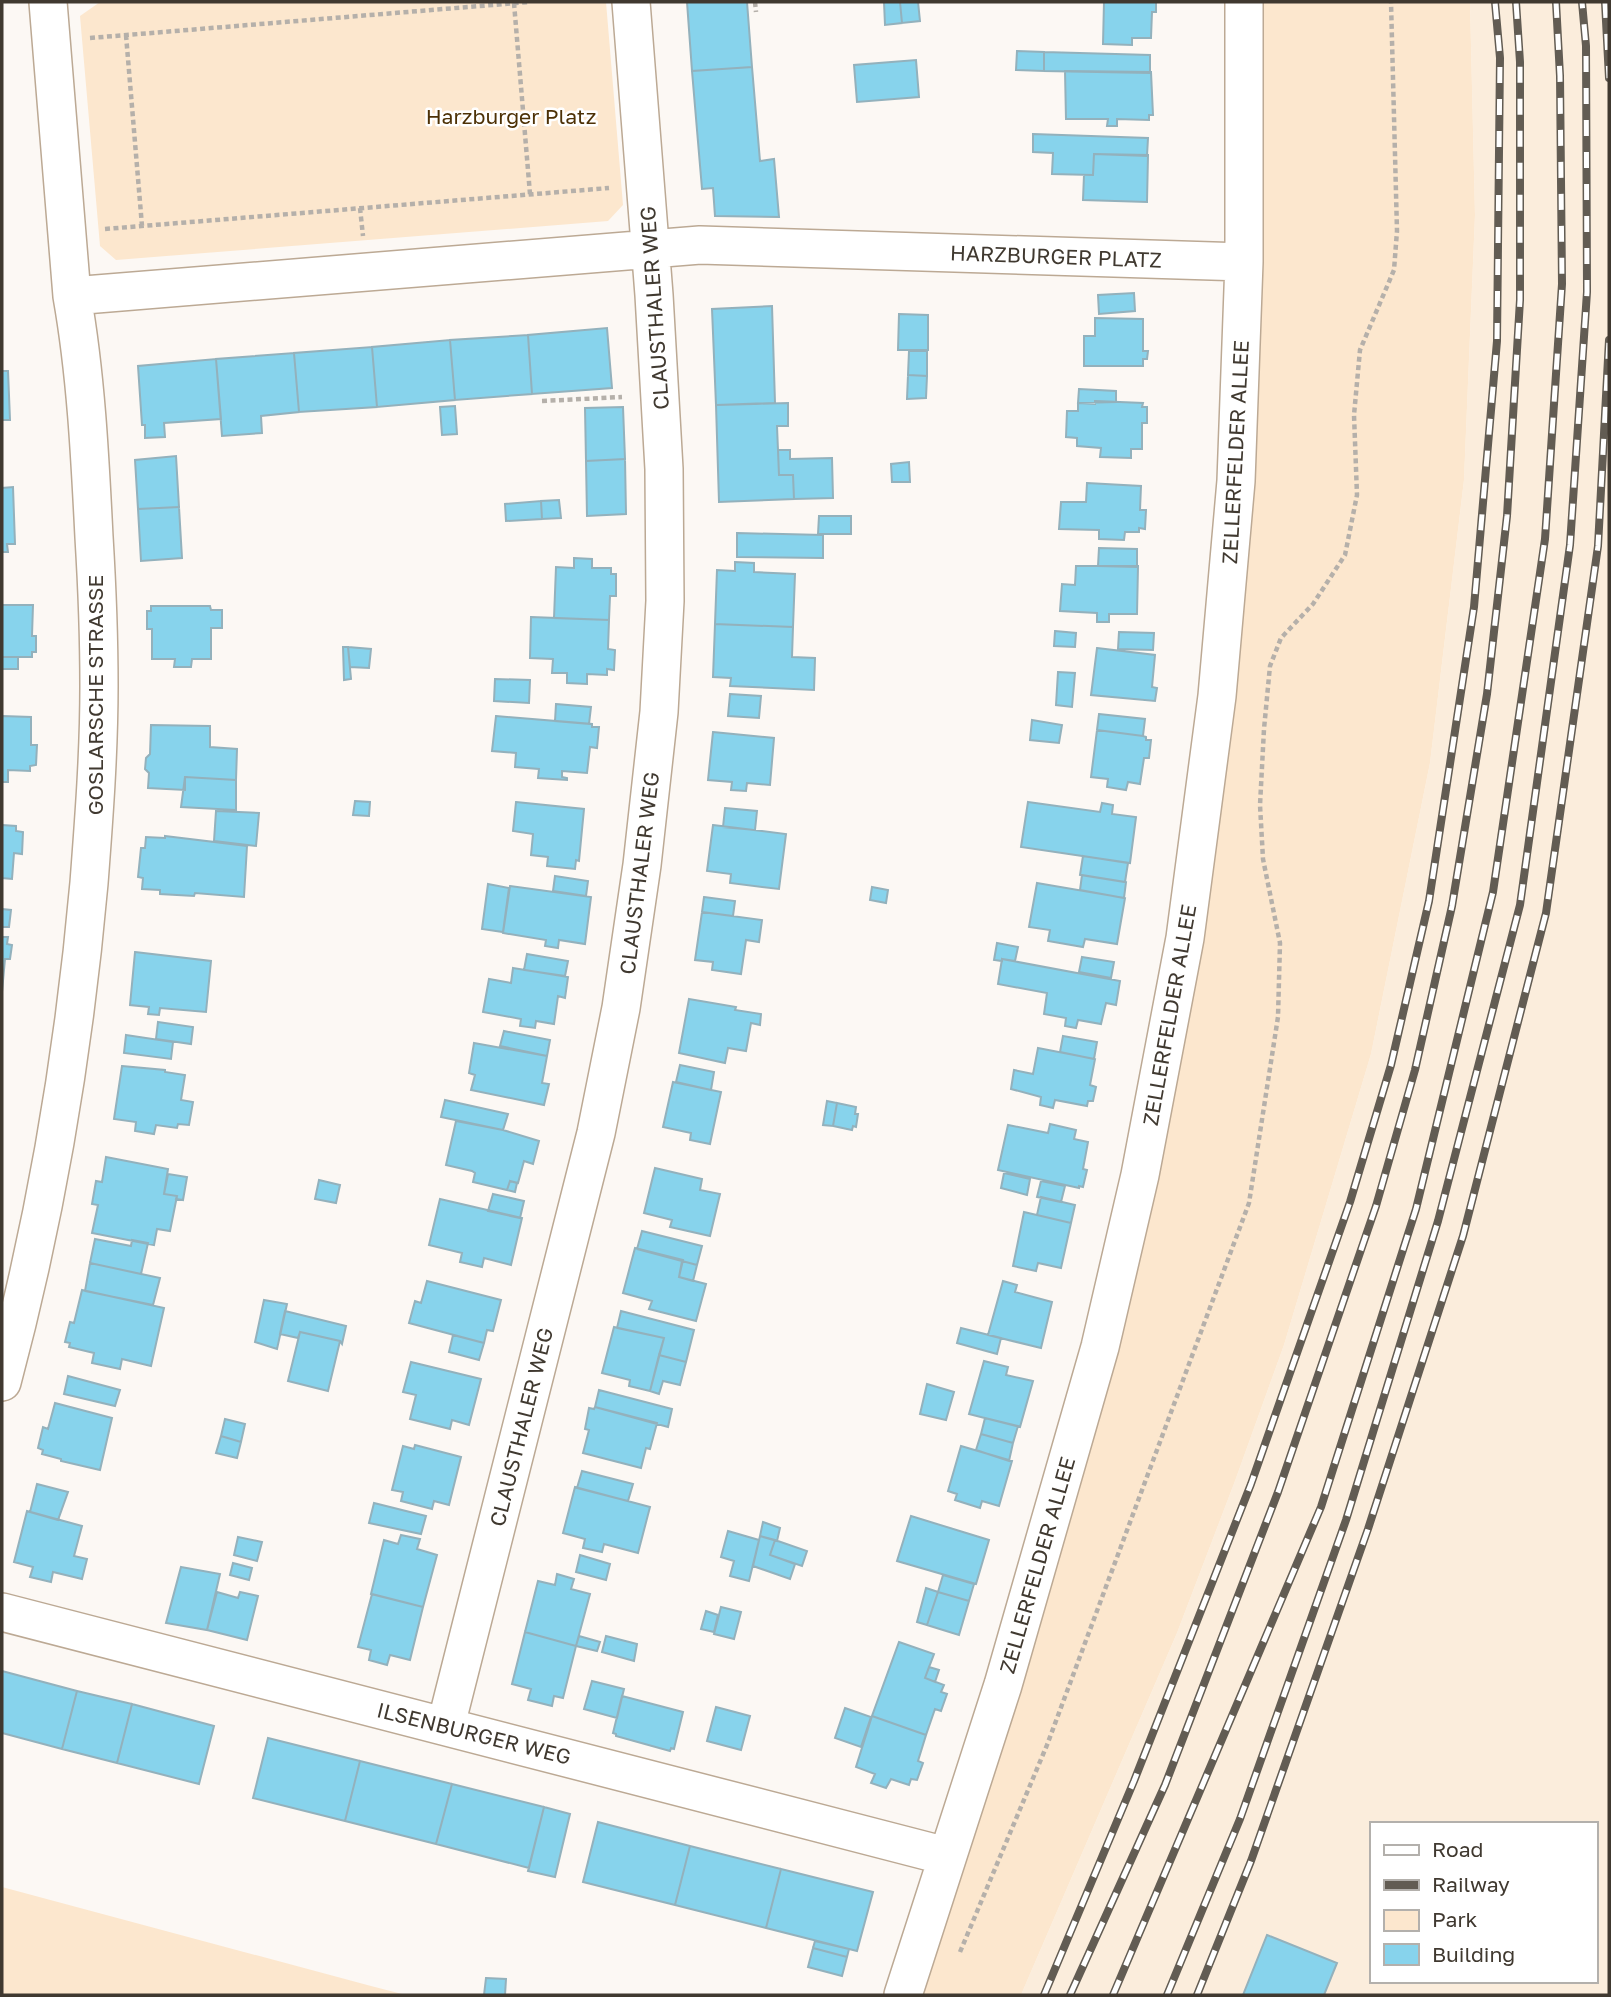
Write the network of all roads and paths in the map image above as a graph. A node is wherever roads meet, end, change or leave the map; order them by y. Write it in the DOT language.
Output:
graph roads {
  1 [pos="48,2"];
  2 [pos="529,2"];
  3 [pos="631,2"];
  4 [pos="755,2"];
  5 [pos="1244,2"];
  6 [pos="1391,2"];
  7 [pos="514,3"];
  8 [pos="756,12"];
  9 [pos="126,36"];
  10 [pos="51,41"];
  11 [pos="645,185"];
  12 [pos="530,194"];
  13 [pos="142,226"];
  14 [pos="67,232"];
  15 [pos="650,248"];
  16 [pos="1244,262"];
  17 [pos="72,296"];
  18 [pos="660,395"];
  19 [pos="542,401"];
  20 [pos="2,1382"];
  21 [pos="2,1612"];
  22 [pos="446,1725"];
  23 [pos="946,1856"];
  24 [pos="958,1958"];
  25 [pos="903,1995"];
  1 -- 10 [label="street, GOSLARSCHE STRASSE"];
  2 -- 7 [label="path"];
  3 -- 11 [label="street, CLAUSTHALER WEG"];
  4 -- 8 [label="path"];
  5 -- 16 [label="street, ZELLERFELDER ALLEE"];
  6 -- 24 [label="path"];
  7 -- 9 [label="path"];
  7 -- 12 [label="path"];
  9 -- 10 [label="path"];
  9 -- 13 [label="path"];
  10 -- 14 [label="street, GOSLARSCHE STRASSE"];
  11 -- 12 [label="path"];
  11 -- 15 [label="street, CLAUSTHALER WEG"];
  12 -- 13 [label="path"];
  13 -- 14 [label="path"];
  14 -- 17 [label="street, GOSLARSCHE STRASSE"];
  15 -- 16 [label="street, HARZBURGER PLATZ"];
  15 -- 17 [label="street, HARZBURGER PLATZ"];
  15 -- 18 [label="street, CLAUSTHALER WEG"];
  16 -- 23 [label="street, ZELLERFELDER ALLEE"];
  17 -- 20 [label="street, GOSLARSCHE STRASSE"];
  18 -- 19 [label="path"];
  18 -- 22 [label="street, CLAUSTHALER WEG"];
  21 -- 22 [label="street, ILSENBURGER WEG"];
  22 -- 23 [label="street, ILSENBURGER WEG"];
  23 -- 25 [label="street, ZELLERFELDER ALLEE"];
}
